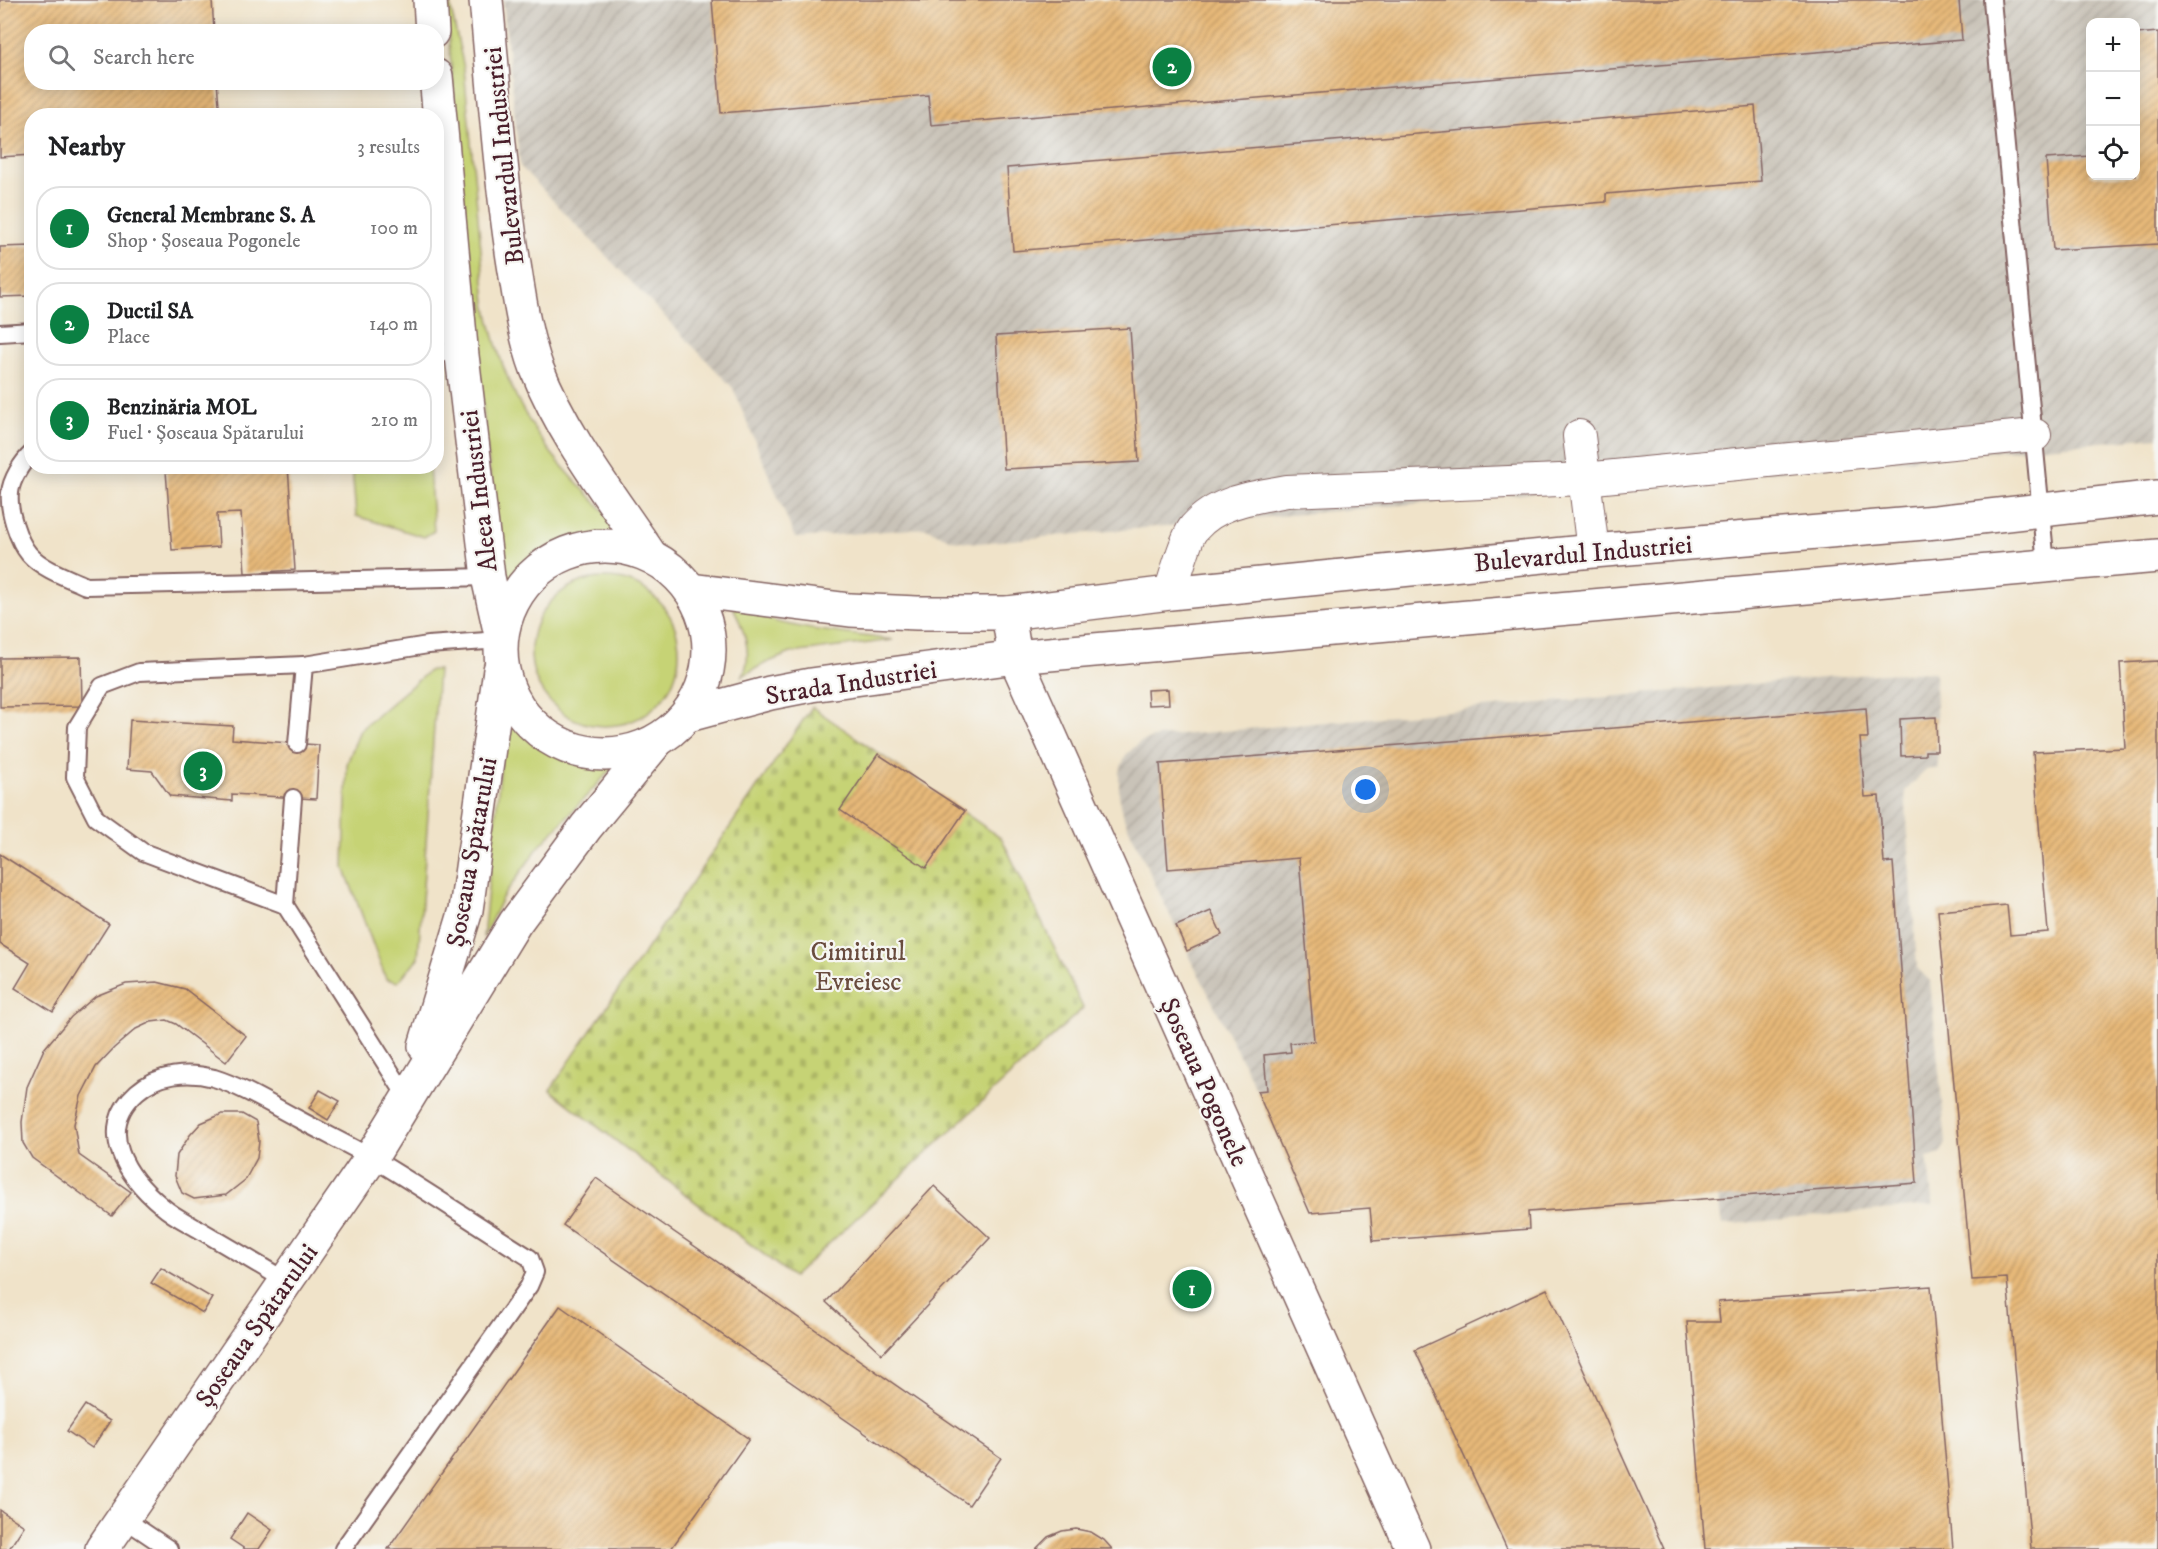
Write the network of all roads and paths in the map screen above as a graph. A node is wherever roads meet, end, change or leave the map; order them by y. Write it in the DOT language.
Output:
graph roads {
  1 [pos="430,0"];
  2 [pos="486,0"];
  3 [pos="1992,0"];
  4 [pos="432,24"];
  5 [pos="437,90"];
  6 [pos="438,108"];
  7 [pos="444,242"];
  8 [pos="24,332"];
  9 [pos="0,333"];
  10 [pos="448,334"];
  11 [pos="2035,435"];
  12 [pos="1579,436"];
  13 [pos="24,460"];
  14 [pos="1584,479"];
  15 [pos="2158,497"];
  16 [pos="2041,508"];
  17 [pos="1593,551"];
  18 [pos="650,555"];
  19 [pos="2158,556"];
  20 [pos="2046,565"];
  21 [pos="488,577"];
  22 [pos="691,590"];
  23 [pos="1170,593"];
  24 [pos="1008,613"];
  25 [pos="501,648"];
  26 [pos="1016,657"];
  27 [pos="304,665"];
  28 [pos="688,715"];
  29 [pos="656,742"];
  30 [pos="297,744"];
  31 [pos="293,798"];
  32 [pos="285,905"];
  33 [pos="408,1099"];
  34 [pos="371,1158"];
  35 [pos="286,1281"];
  36 [pos="123,1518"];
  37 [pos="102,1549"];
  38 [pos="169,1549"];
  39 [pos="344,1549"];
  40 [pos="1413,1549"];
  1 -- 4 [label="main road"];
  2 -- 18 [label="main road, Bulevardul Industriei"];
  3 -- 11 [label="lane"];
  5 -- 6 [label="main road"];
  7 -- 10 [label="main road"];
  8 -- 9 [label="lane"];
  10 -- 21 [label="main road, Aleea Industriei"];
  11 -- 14 [label="street"];
  11 -- 16 [label="lane"];
  12 -- 14 [label="street"];
  13 -- 21 [label="lane"];
  14 -- 17 [label="street"];
  14 -- 23 [label="street"];
  15 -- 16 [label="main road, Bulevardul Industriei"];
  16 -- 17 [label="main road, Bulevardul Industriei"];
  16 -- 20 [label="lane"];
  17 -- 23 [label="main road, Bulevardul Industriei"];
  18 -- 22 [label="main road, Șoseaua Spătarului"];
  18 -- 25 [label="main road, Șoseaua Spătarului"];
  19 -- 20 [label="main road, Bulevardul Industriei"];
  20 -- 26 [label="main road, Bulevardul Industriei"];
  21 -- 25 [label="main road, Aleea Industriei"];
  22 -- 24 [label="main road"];
  22 -- 28 [label="main road, Șoseaua Spătarului"];
  23 -- 24 [label="main road, Bulevardul Industriei"];
  24 -- 26 [label="main road, Șoseaua Pogonele"];
  25 -- 27 [label="lane"];
  25 -- 29 [label="main road, Șoseaua Spătarului"];
  25 -- 33 [label="main road, Șoseaua Spătarului"];
  26 -- 28 [label="main road, Strada Industriei"];
  26 -- 40 [label="main road, Șoseaua Pogonele"];
  27 -- 30 [label="lane"];
  27 -- 32 [label="lane"];
  28 -- 29 [label="main road, Șoseaua Spătarului"];
  29 -- 33 [label="main road, Șoseaua Spătarului"];
  31 -- 32 [label="lane"];
  32 -- 33 [label="lane"];
  33 -- 34 [label="main road, Șoseaua Spătarului"];
  34 -- 35 [label="main road, Șoseaua Spătarului"];
  34 -- 35 [label="lane"];
  34 -- 39 [label="lane"];
  35 -- 36 [label="main road, Șoseaua Spătarului"];
  36 -- 37 [label="main road, Șoseaua Spătarului"];
  36 -- 38 [label="lane"];
}
